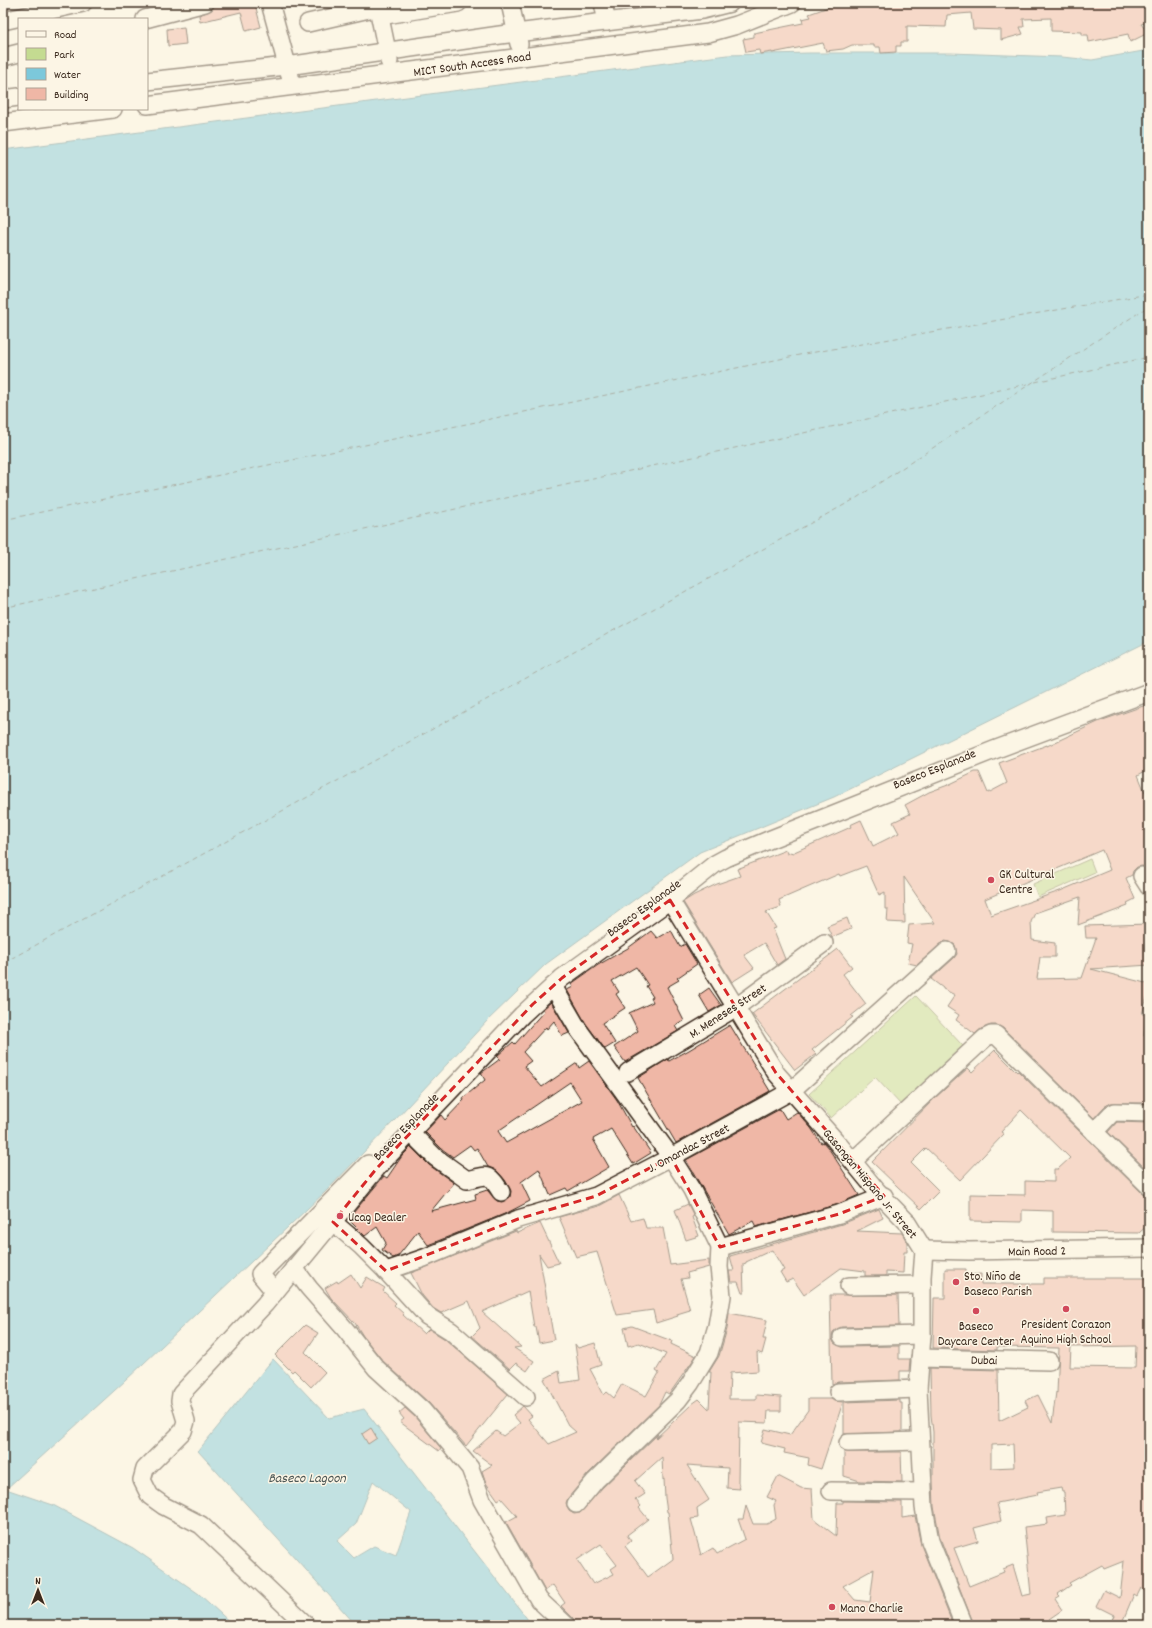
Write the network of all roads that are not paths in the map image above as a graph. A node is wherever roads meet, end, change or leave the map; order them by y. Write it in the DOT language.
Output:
graph roads {
  1 [pos="84,3"];
  2 [pos="205,3"];
  3 [pos="270,3"];
  4 [pos="458,3"];
  5 [pos="510,3"];
  6 [pos="603,3"];
  7 [pos="730,3"];
  8 [pos="792,3"];
  9 [pos="702,6"];
  10 [pos="378,9"];
  11 [pos="148,18"];
  12 [pos="3,21"];
  13 [pos="607,22"];
  14 [pos="308,23"];
  15 [pos="517,33"];
  16 [pos="708,33"];
  17 [pos="387,50"];
  18 [pos="18,53"];
  19 [pos="3,57"];
  20 [pos="522,57"];
  21 [pos="287,66"];
  22 [pos="392,74"];
  23 [pos="180,77"];
  24 [pos="148,81"];
  25 [pos="292,87"];
  26 [pos="18,97"];
  27 [pos="3,99"];
  28 [pos="186,100"];
  29 [pos="148,105"];
  30 [pos="105,110"];
  31 [pos="3,123"];
  32 [pos="1149,682"];
  33 [pos="1149,692"];
  34 [pos="670,900"];
  35 [pos="824,944"];
  36 [pos="947,951"];
  37 [pos="553,986"];
  38 [pos="735,1008"];
  39 [pos="628,1072"];
  40 [pos="791,1091"];
  41 [pos="1149,1113"];
  42 [pos="1094,1132"];
  43 [pos="411,1133"];
  44 [pos="671,1157"];
  45 [pos="853,1161"];
  46 [pos="1149,1186"];
  47 [pos="501,1192"];
  48 [pos="884,1196"];
  49 [pos="333,1222"];
  50 [pos="720,1247"];
  51 [pos="1149,1248"];
  52 [pos="924,1250"];
  53 [pos="294,1268"];
  54 [pos="386,1271"];
  55 [pos="922,1285"];
  56 [pos="849,1286"];
  57 [pos="275,1292"];
  58 [pos="922,1335"];
  59 [pos="842,1337"];
  60 [pos="920,1358"];
  61 [pos="1048,1361"];
  62 [pos="918,1390"];
  63 [pos="838,1392"];
  64 [pos="526,1397"];
  65 [pos="920,1441"];
  66 [pos="848,1443"];
  67 [pos="831,1491"];
  68 [pos="922,1492"];
  69 [pos="576,1504"];
  70 [pos="306,1625"];
  71 [pos="566,1625"];
  72 [pos="964,1625"];
  1 -- 12 [label="street"];
  2 -- 11 [label="street"];
  3 -- 21 [label="street"];
  4 -- 10 [label="street"];
  5 -- 15 [label="street"];
  6 -- 13 [label="street"];
  7 -- 9 [label="street, MICT South Access Road"];
  8 -- 16 [label="street, MICT South Access Road"];
  9 -- 13 [label="street, MICT South Access Road"];
  9 -- 16 [label="street"];
  10 -- 14 [label="street"];
  10 -- 17 [label="street"];
  13 -- 15 [label="street, MICT South Access Road"];
  15 -- 17 [label="street, MICT South Access Road"];
  15 -- 20 [label="street"];
  16 -- 20 [label="street, MICT South Access Road"];
  17 -- 21 [label="street, MICT South Access Road"];
  17 -- 22 [label="street"];
  18 -- 19 [label="street"];
  20 -- 22 [label="street, MICT South Access Road"];
  21 -- 23 [label="street, MICT South Access Road"];
  21 -- 25 [label="street"];
  22 -- 25 [label="street, MICT South Access Road"];
  23 -- 24 [label="street, MICT South Access Road"];
  23 -- 28 [label="street"];
  25 -- 28 [label="street, MICT South Access Road"];
  26 -- 27 [label="street"];
  28 -- 29 [label="street, MICT South Access Road"];
  30 -- 31 [label="street"];
  32 -- 57 [label="street, Baseco Esplanade"];
  33 -- 34 [label="street"];
  34 -- 37 [label="street"];
  34 -- 38 [label="street, Gasangan Hispano Jr. Street"];
  35 -- 38 [label="street, M. Meneses Street"];
  36 -- 40 [label="street, J. Omandac Street"];
  37 -- 43 [label="street"];
  37 -- 44 [label="street"];
  38 -- 39 [label="street, M. Meneses Street"];
  38 -- 40 [label="street, Gasangan Hispano Jr. Street"];
  40 -- 44 [label="street, J. Omandac Street"];
  40 -- 45 [label="street, Gasangan Hispano Jr. Street"];
  41 -- 42 [label="street"];
  42 -- 45 [label="street"];
  42 -- 46 [label="street"];
  43 -- 47 [label="street"];
  43 -- 49 [label="street"];
  44 -- 50 [label="street"];
  44 -- 54 [label="street, J. Omandac Street"];
  45 -- 48 [label="street, Gasangan Hispano Jr. Street"];
  48 -- 50 [label="street"];
  48 -- 52 [label="street, Gasangan Hispano Jr. Street"];
  49 -- 53 [label="street"];
  49 -- 54 [label="street"];
  50 -- 69 [label="street"];
  51 -- 52 [label="street, Main Road 2"];
  52 -- 55 [label="street, Gasangan Hispano Jr. Street"];
  53 -- 57 [label="street"];
  53 -- 71 [label="street"];
  54 -- 64 [label="street"];
  55 -- 56 [label="street"];
  55 -- 58 [label="street, Gasangan Hispano Jr. Street"];
  57 -- 70 [label="street"];
  58 -- 59 [label="street"];
  58 -- 60 [label="street, Gasangan Hispano Jr. Street"];
  60 -- 61 [label="street, Dubai"];
  60 -- 62 [label="street, Gasangan Hispano Jr. Street"];
  62 -- 63 [label="street"];
  62 -- 65 [label="street, Gasangan Hispano Jr. Street"];
  65 -- 66 [label="street"];
  65 -- 68 [label="street, Gasangan Hispano Jr. Street"];
  67 -- 68 [label="street"];
  68 -- 72 [label="street, Gasangan Hispano Jr. Street"];
}
